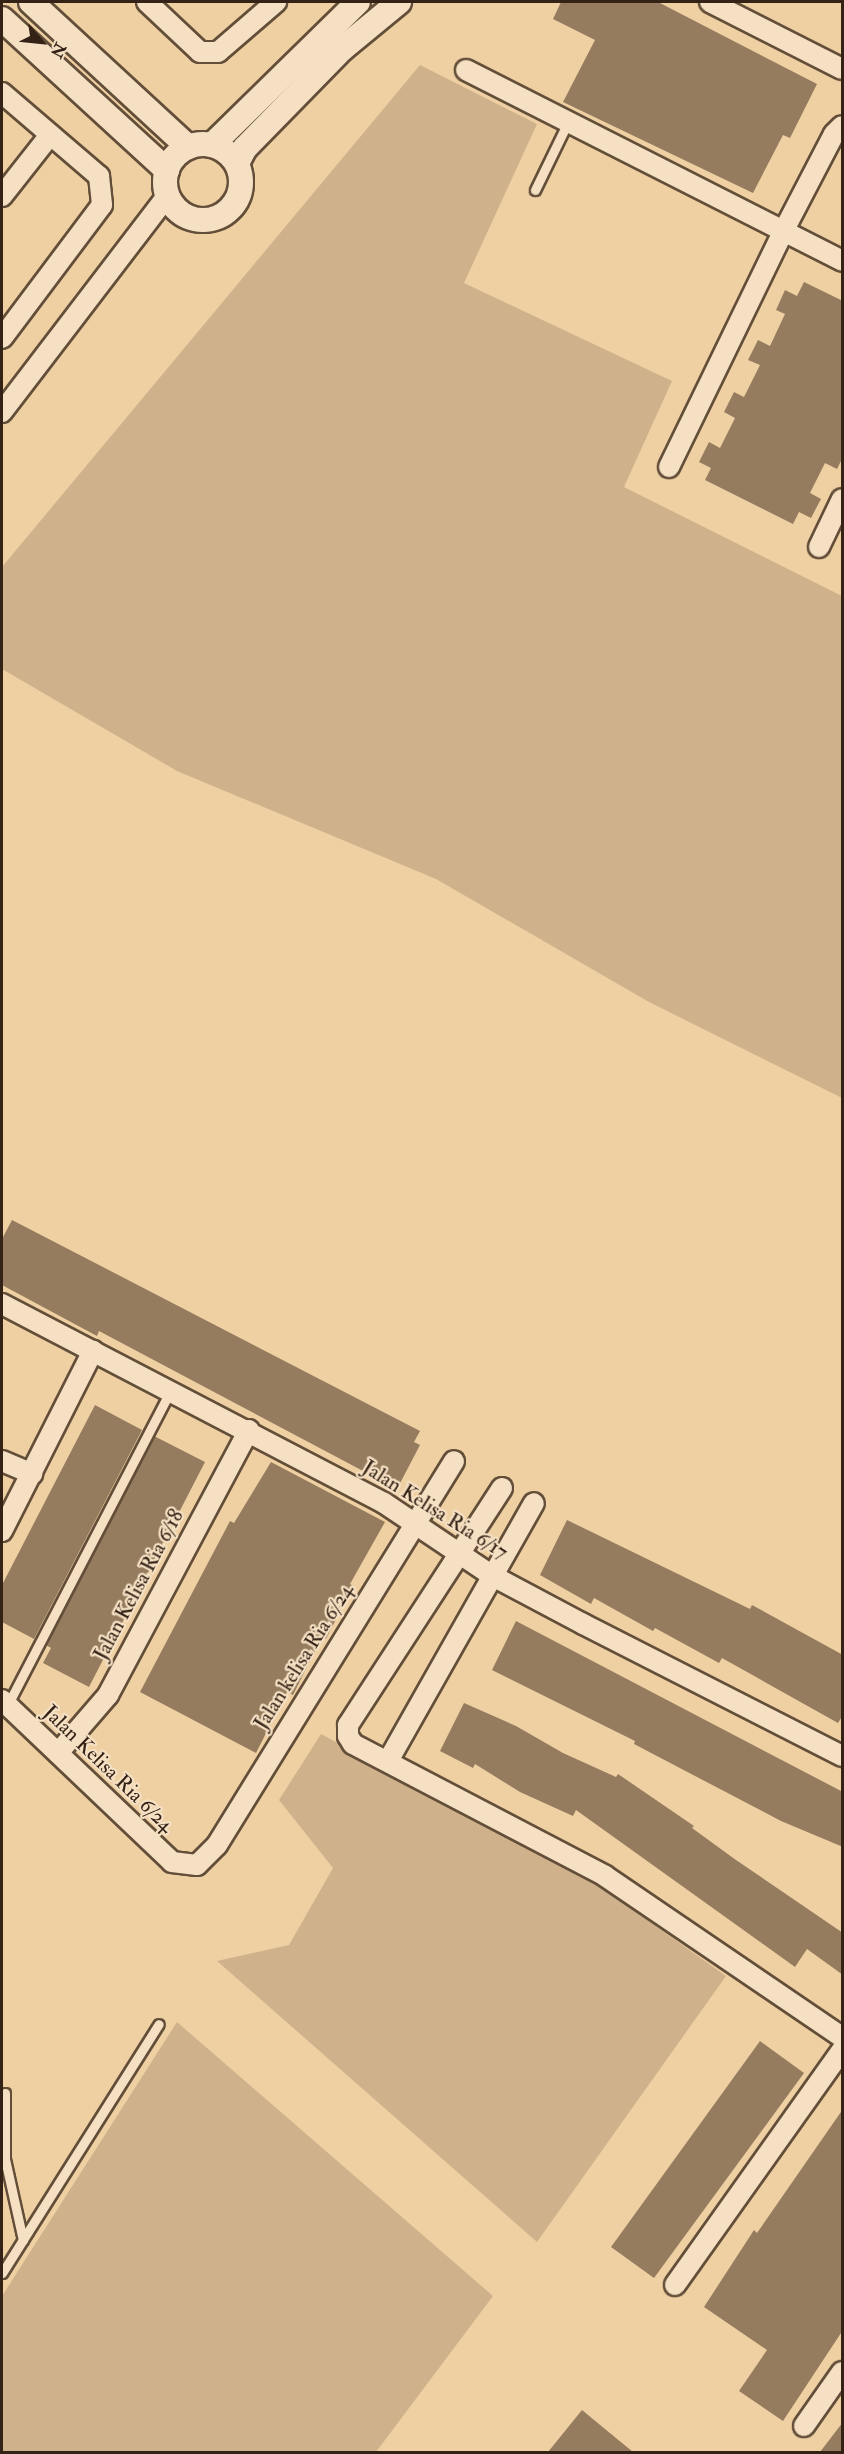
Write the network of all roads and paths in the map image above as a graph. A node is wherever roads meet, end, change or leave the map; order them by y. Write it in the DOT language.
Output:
graph roads {
  1 [pos="31,2"];
  2 [pos="147,2"];
  3 [pos="276,2"];
  4 [pos="358,2"];
  5 [pos="399,2"];
  6 [pos="722,4"];
  7 [pos="2,19"];
  8 [pos="843,69"];
  9 [pos="466,70"];
  10 [pos="2,93"];
  11 [pos="568,122"];
  12 [pos="843,126"];
  13 [pos="50,135"];
  14 [pos="212,145"];
  15 [pos="188,147"];
  16 [pos="237,163"];
  17 [pos="166,170"];
  18 [pos="535,190"];
  19 [pos="2,196"];
  20 [pos="167,196"];
  21 [pos="783,232"];
  22 [pos="843,261"];
  23 [pos="2,338"];
  24 [pos="2,412"];
  25 [pos="669,467"];
  26 [pos="843,499"];
  27 [pos="819,547"];
  28 [pos="2,1304"];
  29 [pos="93,1351"];
  30 [pos="170,1390"];
  31 [pos="249,1430"];
  32 [pos="2,1461"];
  33 [pos="454,1461"];
  34 [pos="32,1474"];
  35 [pos="502,1488"];
  36 [pos="534,1503"];
  37 [pos="416,1522"];
  38 [pos="2,1531"];
  39 [pos="458,1552"];
  40 [pos="491,1575"];
  41 [pos="4,1703"];
  42 [pos="58,1753"];
  43 [pos="843,1756"];
  44 [pos="388,1761"];
  45 [pos="185,1866"];
  46 [pos="159,2024"];
  47 [pos="843,2037"];
  48 [pos="843,2050"];
  49 [pos="5,2092"];
  50 [pos="23,2240"];
  51 [pos="2,2273"];
  52 [pos="675,2285"];
  53 [pos="843,2372"];
  54 [pos="804,2426"];
  1 -- 15 [label="street"];
  2 -- 3 [label="street"];
  4 -- 14 [label="street"];
  5 -- 16 [label="street"];
  6 -- 8 [label="street"];
  7 -- 17 [label="street"];
  9 -- 11 [label="street"];
  10 -- 13 [label="street"];
  11 -- 18 [label="lane"];
  11 -- 21 [label="street"];
  12 -- 21 [label="street"];
  13 -- 19 [label="street"];
  13 -- 23 [label="street"];
  14 -- 15 [label="street"];
  14 -- 16 [label="street"];
  15 -- 17 [label="street"];
  16 -- 20 [label="street"];
  17 -- 20 [label="street"];
  20 -- 24 [label="street"];
  21 -- 22 [label="street"];
  21 -- 25 [label="street"];
  26 -- 27 [label="street"];
  28 -- 29 [label="street, Jalan Kelisa Ria 6/17"];
  29 -- 30 [label="street, Jalan Kelisa Ria 6/17"];
  29 -- 34 [label="street"];
  30 -- 31 [label="street, Jalan Kelisa Ria 6/17"];
  30 -- 41 [label="lane"];
  31 -- 37 [label="street, Jalan Kelisa Ria 6/17"];
  31 -- 42 [label="street, Jalan Kelisa Ria 6/18"];
  32 -- 34 [label="street"];
  33 -- 37 [label="street, Jalan kelisa Ria 6/24"];
  34 -- 38 [label="street"];
  35 -- 39 [label="street"];
  36 -- 40 [label="street"];
  37 -- 39 [label="street, Jalan Kelisa Ria 6/17"];
  37 -- 45 [label="street, Jalan kelisa Ria 6/24"];
  39 -- 40 [label="street, Jalan Kelisa Ria 6/17"];
  39 -- 44 [label="street"];
  40 -- 43 [label="street, Jalan Kelisa Ria 6/17"];
  40 -- 44 [label="street"];
  41 -- 42 [label="street, Jalan Kelisa Ria 6/24"];
  42 -- 45 [label="street, Jalan Kelisa Ria 6/24"];
  44 -- 47 [label="street"];
  46 -- 50 [label="lane"];
  48 -- 52 [label="street"];
  49 -- 50 [label="lane"];
  50 -- 51 [label="lane"];
  53 -- 54 [label="street"];
}
